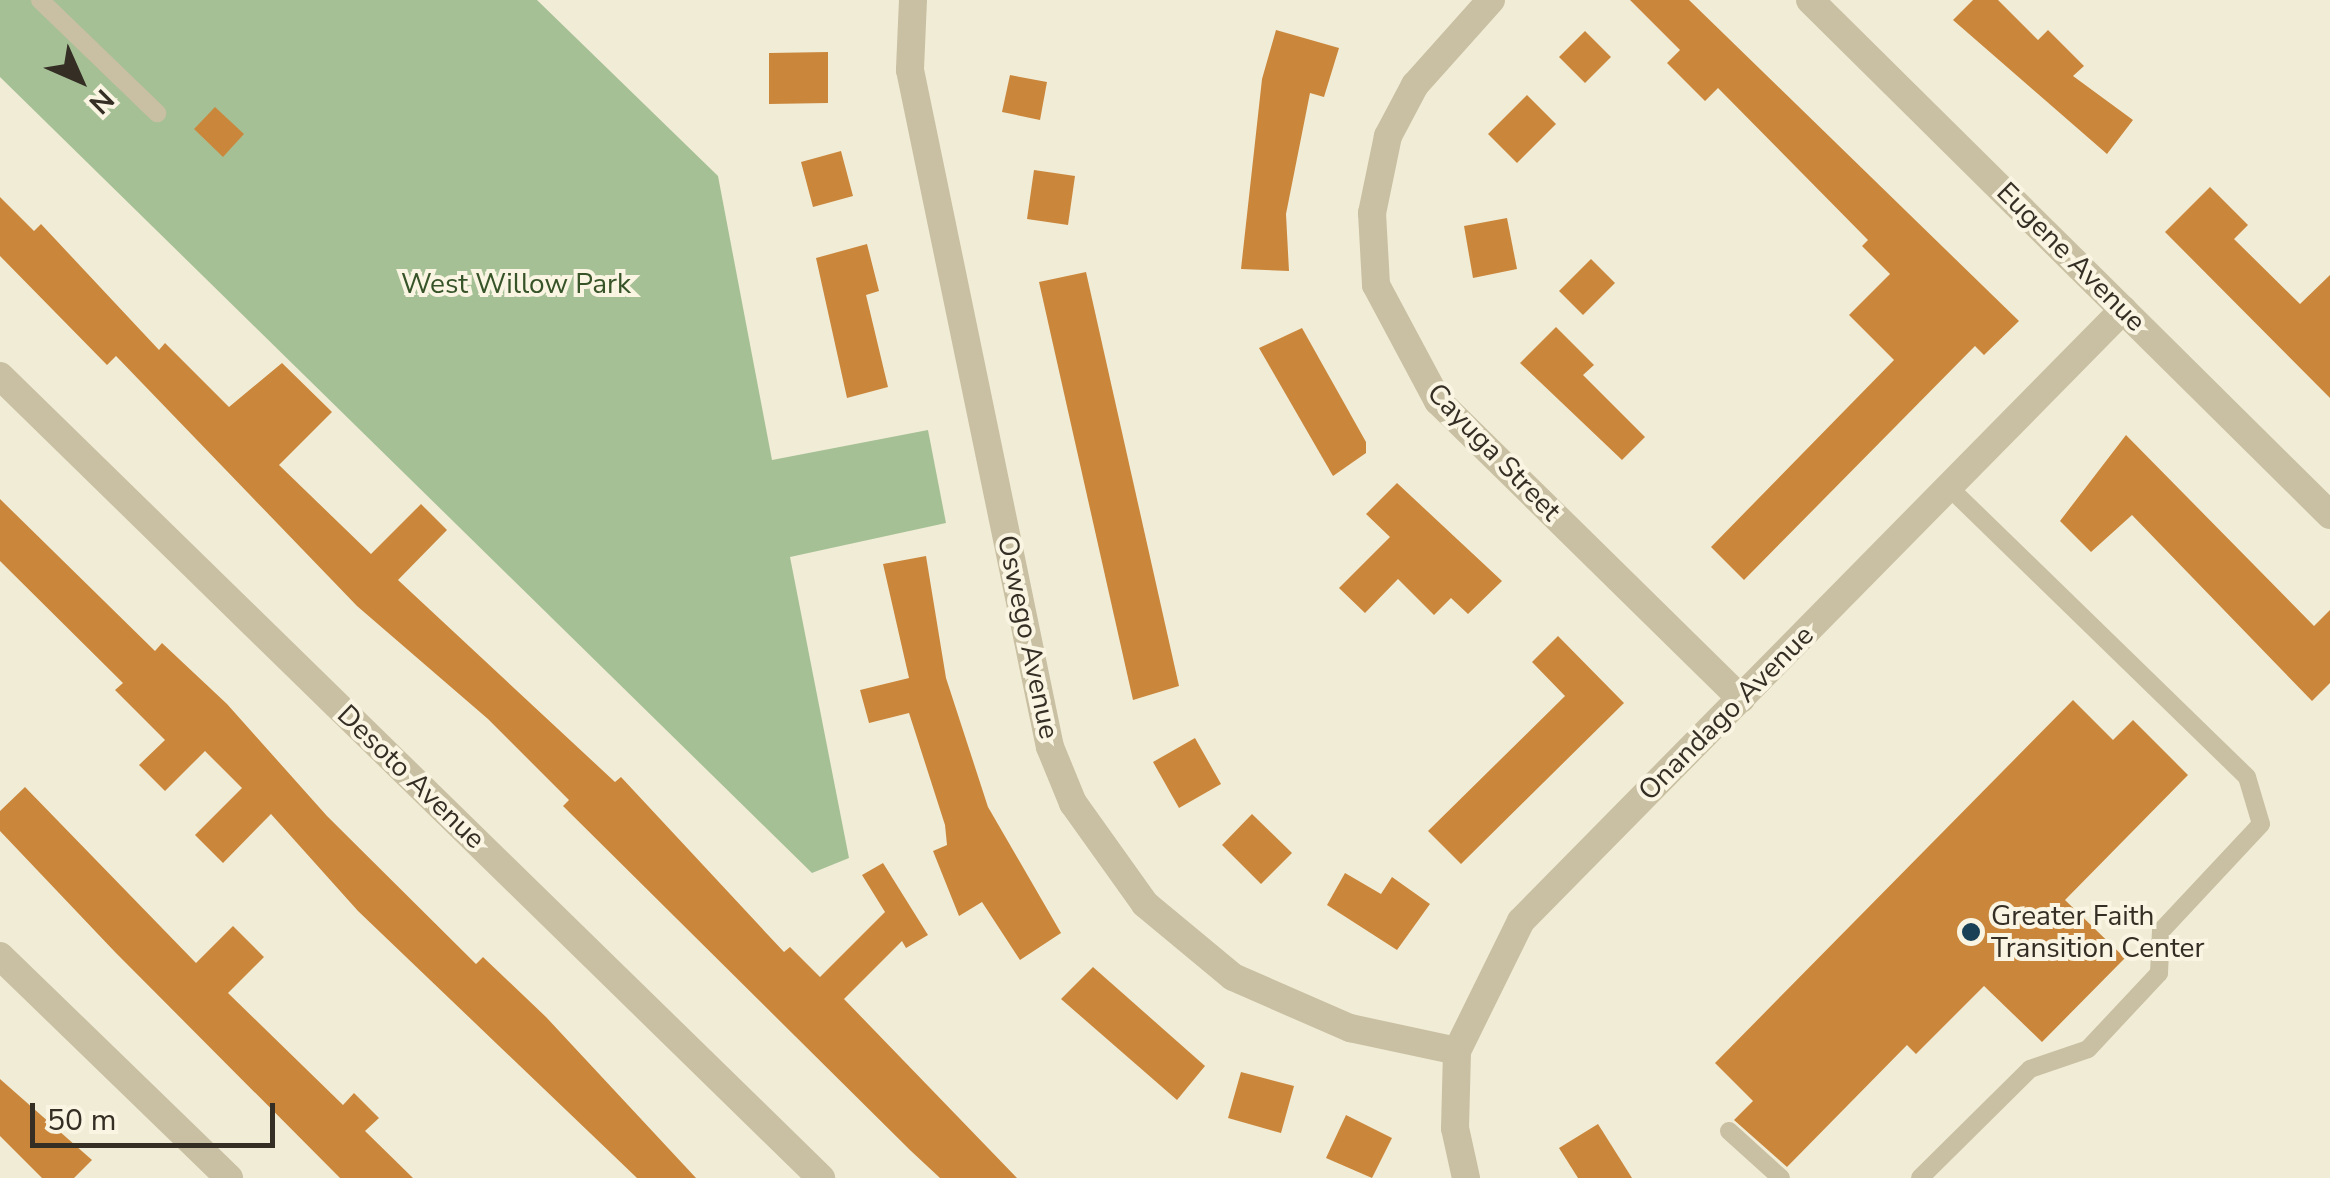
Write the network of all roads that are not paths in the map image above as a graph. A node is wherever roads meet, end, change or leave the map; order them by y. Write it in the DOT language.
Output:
graph roads {
  1 [pos="40,0"];
  2 [pos="913,0"];
  3 [pos="1491,0"];
  4 [pos="1810,0"];
  5 [pos="157,114"];
  6 [pos="2123,310"];
  7 [pos="0,376"];
  8 [pos="1950,488"];
  9 [pos="2330,515"];
  10 [pos="1741,700"];
  11 [pos="0,956"];
  12 [pos="1457,1050"];
  13 [pos="1729,1130"];
  14 [pos="229,1178"];
  15 [pos="822,1178"];
  16 [pos="1466,1178"];
  17 [pos="1781,1178"];
  18 [pos="1920,1178"];
  1 -- 5 [label="lane"];
  2 -- 12 [label="street, Oswego Avenue"];
  3 -- 10 [label="street, Cayuga Street"];
  4 -- 6 [label="street, Eugene Avenue"];
  6 -- 8 [label="street, Onandago Avenue"];
  6 -- 9 [label="street, Eugene Avenue"];
  7 -- 15 [label="street, Desoto Avenue"];
  8 -- 10 [label="street, Onandago Avenue"];
  8 -- 18 [label="lane"];
  10 -- 12 [label="street, Onandago Avenue"];
  11 -- 14 [label="street"];
  12 -- 16 [label="street, Onandago Avenue"];
  13 -- 17 [label="lane"];
}
